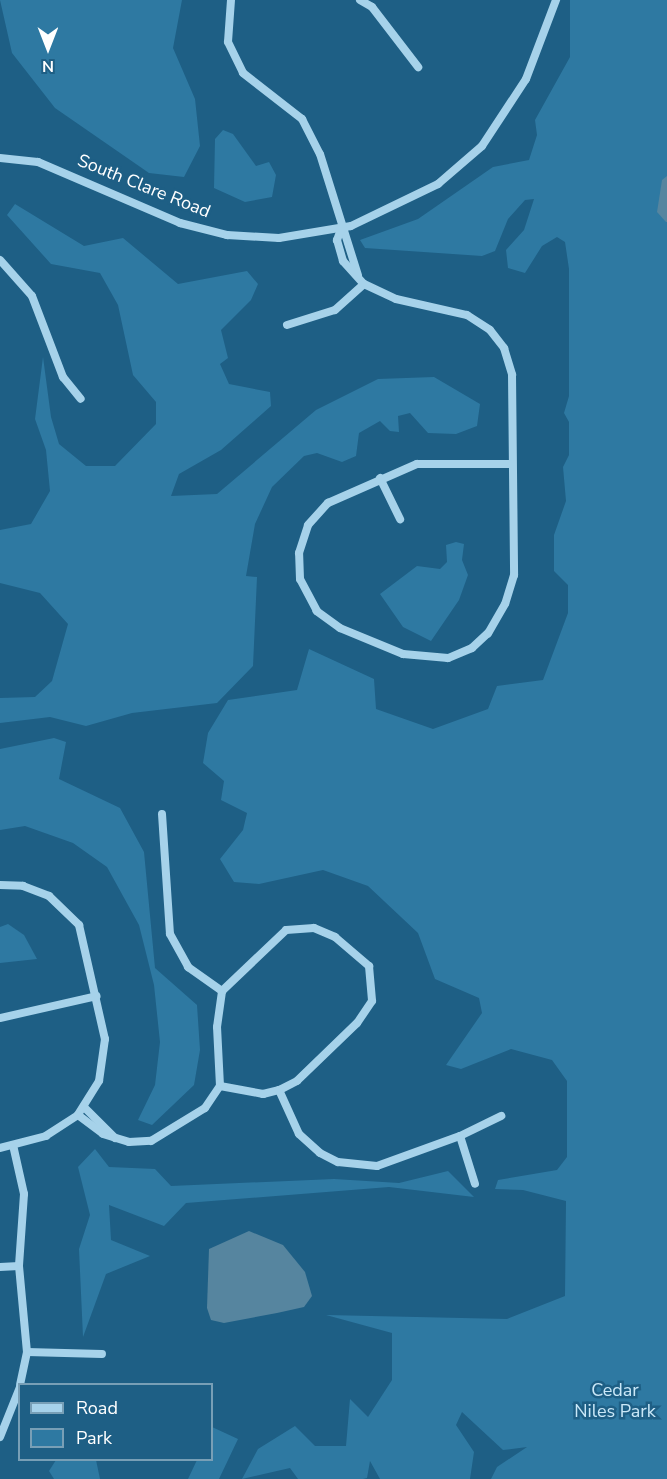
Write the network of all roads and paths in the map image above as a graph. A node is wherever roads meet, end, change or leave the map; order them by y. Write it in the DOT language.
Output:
graph roads {
  1 [pos="231,0"];
  2 [pos="360,0"];
  3 [pos="556,0"];
  4 [pos="418,67"];
  5 [pos="0,158"];
  6 [pos="340,229"];
  7 [pos="0,260"];
  8 [pos="364,284"];
  9 [pos="287,325"];
  10 [pos="81,399"];
  11 [pos="509,464"];
  12 [pos="380,477"];
  13 [pos="400,519"];
  14 [pos="162,814"];
  15 [pos="0,885"];
  16 [pos="222,991"];
  17 [pos="97,996"];
  18 [pos="0,1018"];
  19 [pos="220,1086"];
  20 [pos="279,1090"];
  21 [pos="84,1107"];
  22 [pos="78,1115"];
  23 [pos="501,1116"];
  24 [pos="460,1136"];
  25 [pos="115,1137"];
  26 [pos="13,1145"];
  27 [pos="0,1148"];
  28 [pos="475,1184"];
  29 [pos="19,1266"];
  30 [pos="0,1267"];
  31 [pos="27,1352"];
  32 [pos="102,1354"];
  33 [pos="21,1383"];
  34 [pos="18,1391"];
  35 [pos="0,1437"];
  1 -- 6 [label="street"];
  2 -- 4 [label="street"];
  3 -- 6 [label="street, South Clare Road"];
  5 -- 6 [label="street, South Clare Road"];
  6 -- 8 [label="street"];
  7 -- 10 [label="street"];
  8 -- 9 [label="street"];
  8 -- 11 [label="street"];
  11 -- 12 [label="street"];
  11 -- 12 [label="street"];
  12 -- 13 [label="street"];
  14 -- 16 [label="street"];
  15 -- 17 [label="street"];
  16 -- 19 [label="street"];
  16 -- 20 [label="street"];
  17 -- 18 [label="street"];
  17 -- 21 [label="street"];
  19 -- 20 [label="street"];
  19 -- 25 [label="street"];
  20 -- 24 [label="street"];
  21 -- 22 [label="street"];
  21 -- 25 [label="street"];
  22 -- 25 [label="street"];
  22 -- 26 [label="street"];
  23 -- 24 [label="street"];
  24 -- 28 [label="street"];
  26 -- 27 [label="street"];
  26 -- 29 [label="street"];
  29 -- 30 [label="street"];
  29 -- 31 [label="street"];
  31 -- 32 [label="street"];
  31 -- 33 [label="street"];
  34 -- 35 [label="street"];
}
